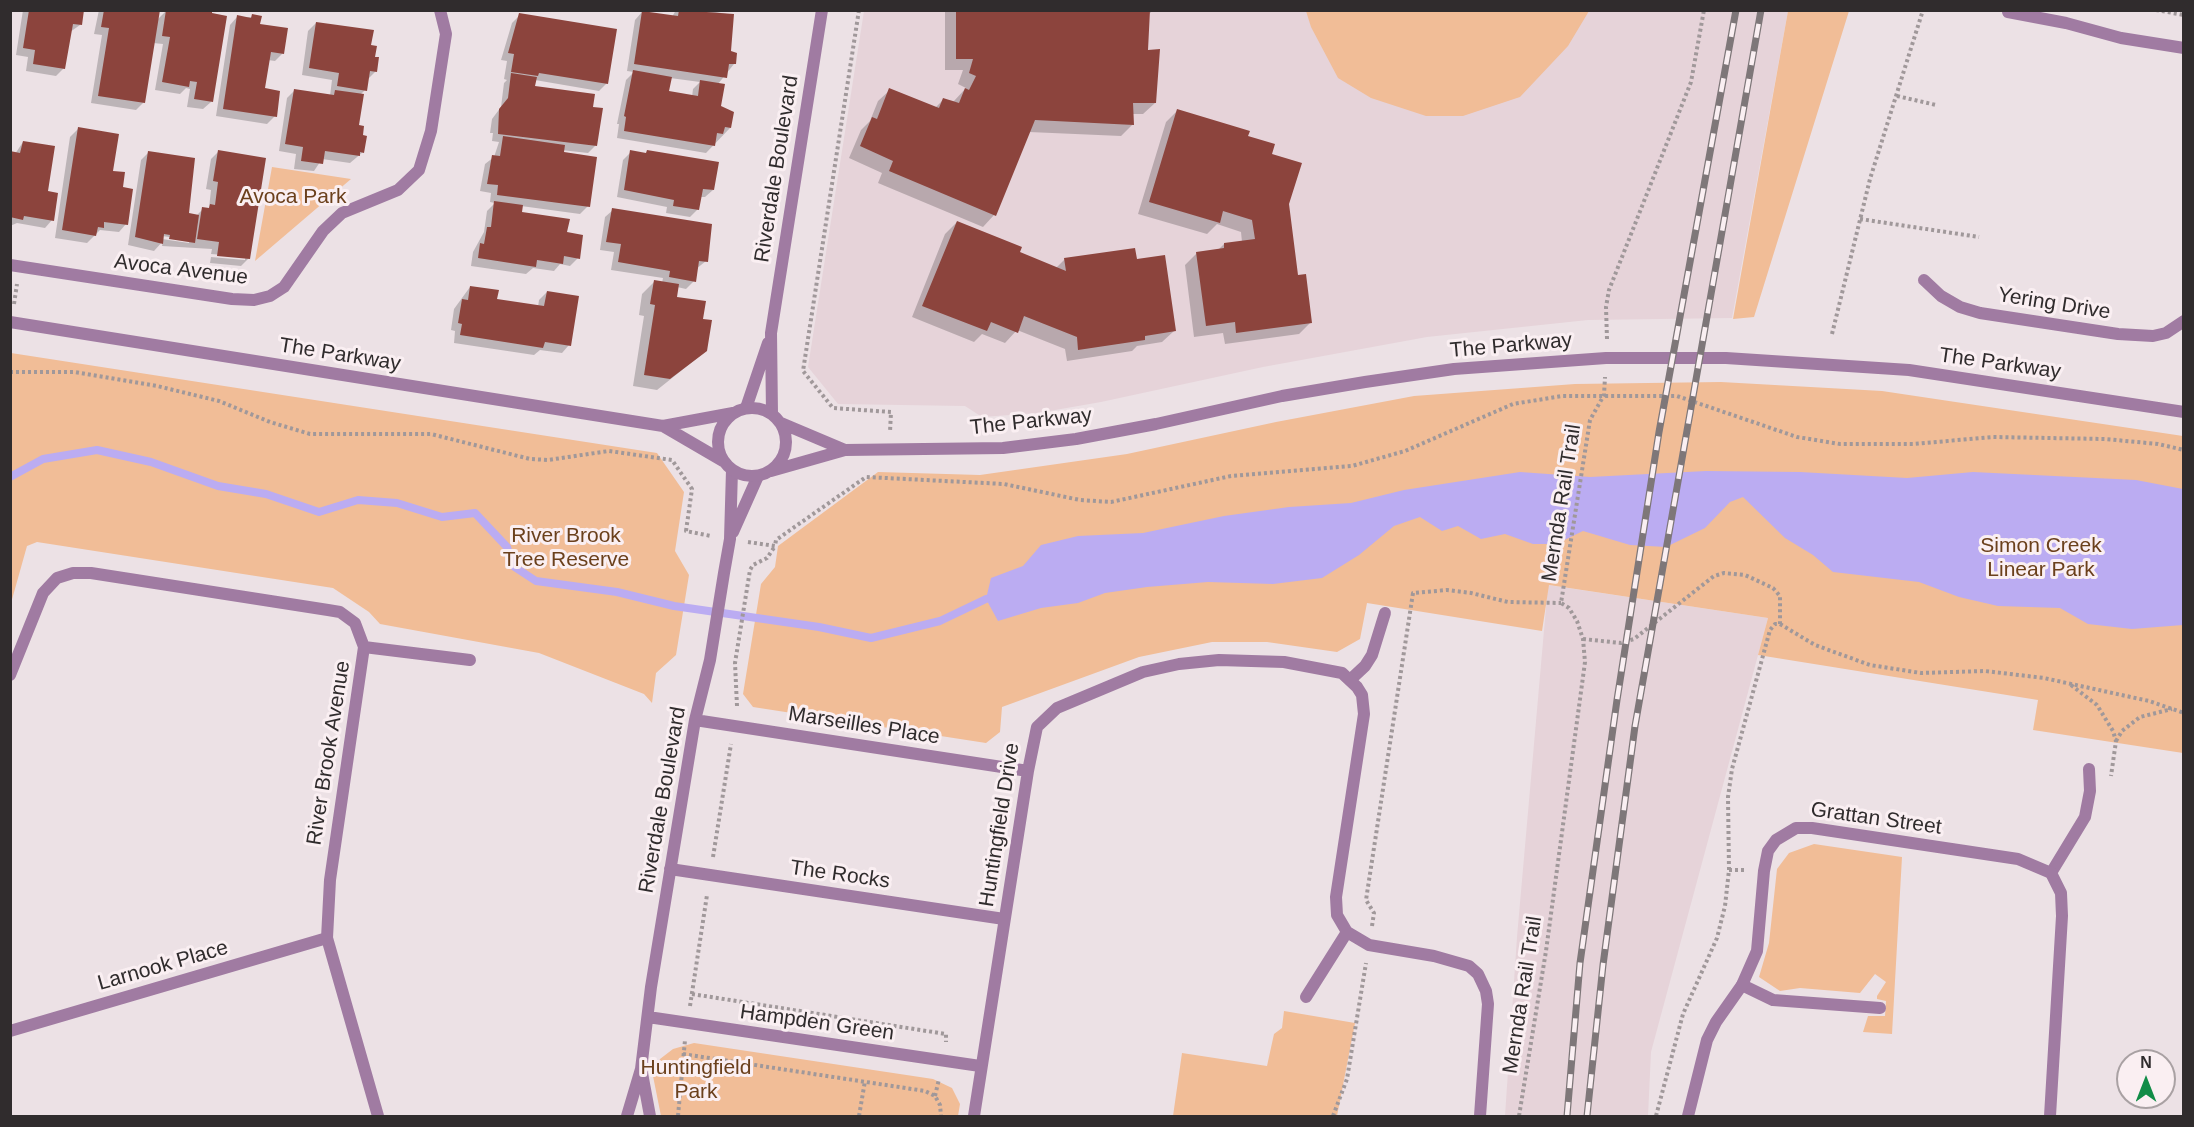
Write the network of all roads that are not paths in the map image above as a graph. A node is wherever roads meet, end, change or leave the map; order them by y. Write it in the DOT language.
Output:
graph roads {
  1 [pos="440,10"];
  2 [pos="822,10"];
  3 [pos="2008,12"];
  4 [pos="2184,48"];
  5 [pos="10,265"];
  6 [pos="1924,280"];
  7 [pos="10,322"];
  8 [pos="2182,327"];
  9 [pos="771,333"];
  10 [pos="746,408"];
  11 [pos="2184,412"];
  12 [pos="734,413"];
  13 [pos="772,414"];
  14 [pos="781,423"];
  15 [pos="663,426"];
  16 [pos="845,450"];
  17 [pos="723,461"];
  18 [pos="732,470"];
  19 [pos="771,471"];
  20 [pos="758,476"];
  21 [pos="729,538"];
  22 [pos="1385,613"];
  23 [pos="364,647"];
  24 [pos="470,660"];
  25 [pos="10,675"];
  26 [pos="1350,680"];
  27 [pos="695,720"];
  28 [pos="2089,769"];
  29 [pos="1028,771"];
  30 [pos="670,869"];
  31 [pos="2051,873"];
  32 [pos="1004,919"];
  33 [pos="1347,932"];
  34 [pos="327,938"];
  35 [pos="1742,985"];
  36 [pos="1306,997"];
  37 [pos="1880,1008"];
  38 [pos="648,1017"];
  39 [pos="10,1031"];
  40 [pos="980,1066"];
  41 [pos="641,1069"];
  42 [pos="378,1116"];
  43 [pos="627,1116"];
  44 [pos="650,1116"];
  45 [pos="974,1116"];
  46 [pos="1480,1116"];
  47 [pos="1688,1116"];
  48 [pos="2050,1116"];
  1 -- 5 [label="street, Avoca Avenue"];
  2 -- 9 [label="street, Riverdale Boulevard"];
  3 -- 4 [label="street"];
  6 -- 8 [label="street, Yering Drive"];
  7 -- 15 [label="street, The Parkway"];
  9 -- 10 [label="street, Riverdale Boulevard"];
  9 -- 13 [label="street, Riverdale Boulevard"];
  10 -- 12 [label="street"];
  10 -- 13 [label="street"];
  11 -- 16 [label="street, The Parkway"];
  12 -- 15 [label="street, The Parkway"];
  12 -- 17 [label="street"];
  13 -- 14 [label="street"];
  14 -- 16 [label="street, The Parkway"];
  14 -- 19 [label="street"];
  15 -- 17 [label="street, The Parkway"];
  16 -- 19 [label="street, The Parkway"];
  17 -- 18 [label="street"];
  18 -- 20 [label="street"];
  18 -- 21 [label="street, Riverdale Boulevard"];
  19 -- 20 [label="street"];
  20 -- 21 [label="street, Riverdale Boulevard"];
  21 -- 27 [label="street, Riverdale Boulevard"];
  22 -- 26 [label="street"];
  23 -- 24 [label="street"];
  23 -- 25 [label="street, River Brook Avenue"];
  23 -- 34 [label="street, River Brook Avenue"];
  26 -- 29 [label="street, Huntingfield Drive"];
  26 -- 33 [label="street"];
  27 -- 29 [label="street, Marseilles Place"];
  27 -- 30 [label="street, Riverdale Boulevard"];
  28 -- 31 [label="street"];
  29 -- 32 [label="street, Huntingfield Drive"];
  30 -- 32 [label="street, The Rocks"];
  30 -- 38 [label="street, Riverdale Boulevard"];
  31 -- 35 [label="street, Grattan Street"];
  31 -- 48 [label="street"];
  32 -- 40 [label="street, Huntingfield Drive"];
  33 -- 36 [label="street"];
  33 -- 46 [label="street"];
  34 -- 39 [label="street, Larnook Place"];
  34 -- 42 [label="street, River Brook Avenue"];
  35 -- 37 [label="street"];
  35 -- 47 [label="street, Grattan Street"];
  38 -- 40 [label="street, Hampden Green"];
  38 -- 41 [label="street, Riverdale Boulevard"];
  40 -- 45 [label="street, Huntingfield Drive"];
  41 -- 43 [label="street, Riverdale Boulevard"];
  41 -- 44 [label="street, Riverdale Boulevard"];
}
